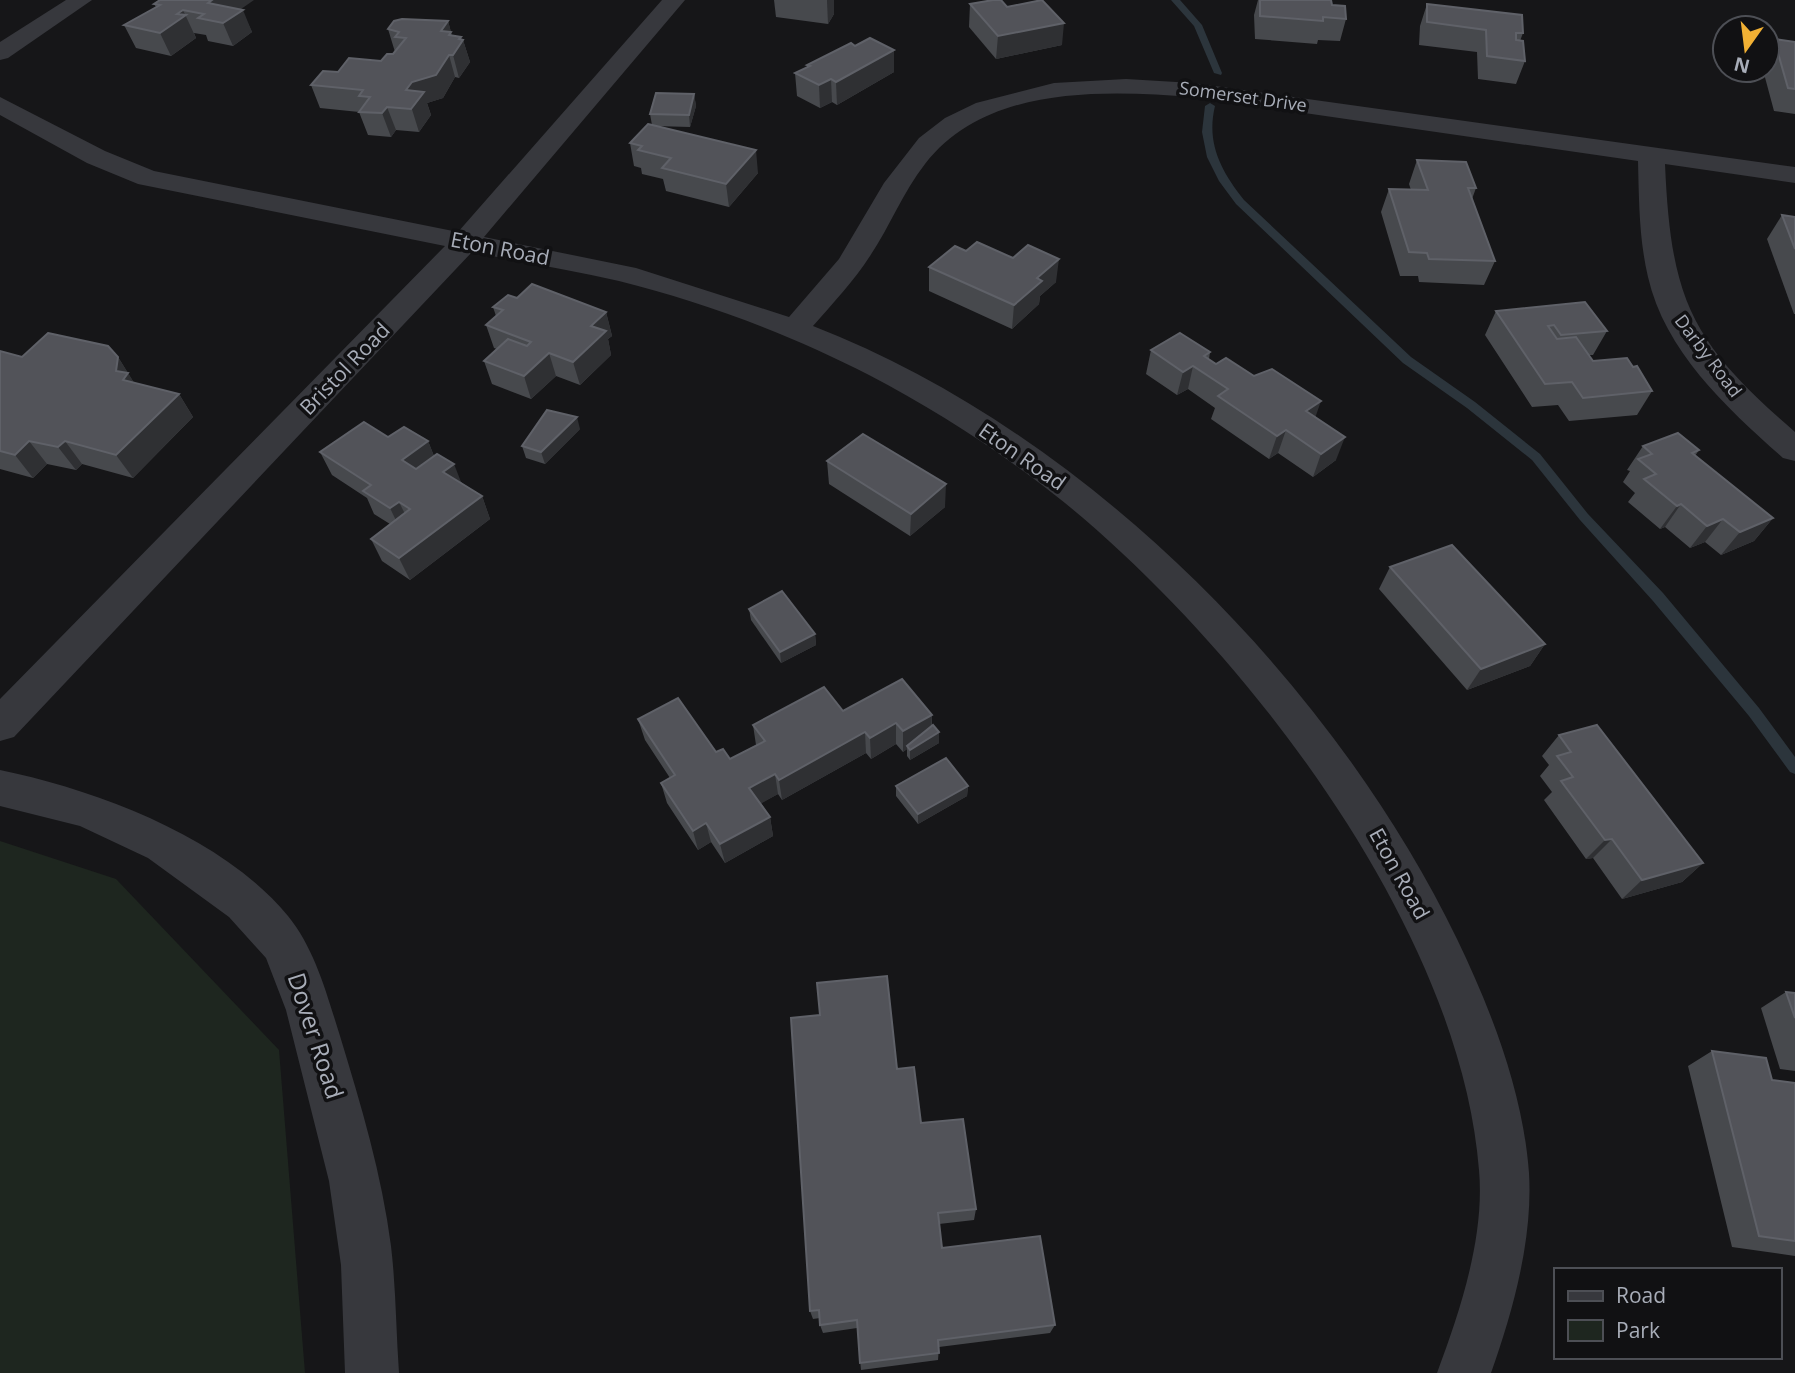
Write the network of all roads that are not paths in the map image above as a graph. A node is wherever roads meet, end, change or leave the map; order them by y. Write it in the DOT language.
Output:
graph roads {
  1 [pos="81,0"];
  2 [pos="674,0"];
  3 [pos="0,53"];
  4 [pos="0,105"];
  5 [pos="1651,156"];
  6 [pos="1795,175"];
  7 [pos="464,242"];
  8 [pos="794,330"];
  9 [pos="1795,450"];
  10 [pos="0,725"];
  11 [pos="0,789"];
  12 [pos="372,1373"];
  13 [pos="1464,1373"];
  1 -- 3 [label="street"];
  2 -- 7 [label="street, Bristol Road"];
  4 -- 7 [label="street, Eton Road"];
  5 -- 6 [label="street, Somerset Drive"];
  5 -- 8 [label="street, Somerset Drive"];
  5 -- 9 [label="street, Darby Road"];
  7 -- 8 [label="street, Eton Road"];
  7 -- 10 [label="street, Bristol Road"];
  8 -- 13 [label="street, Eton Road"];
  11 -- 12 [label="street, Dover Road"];
}
